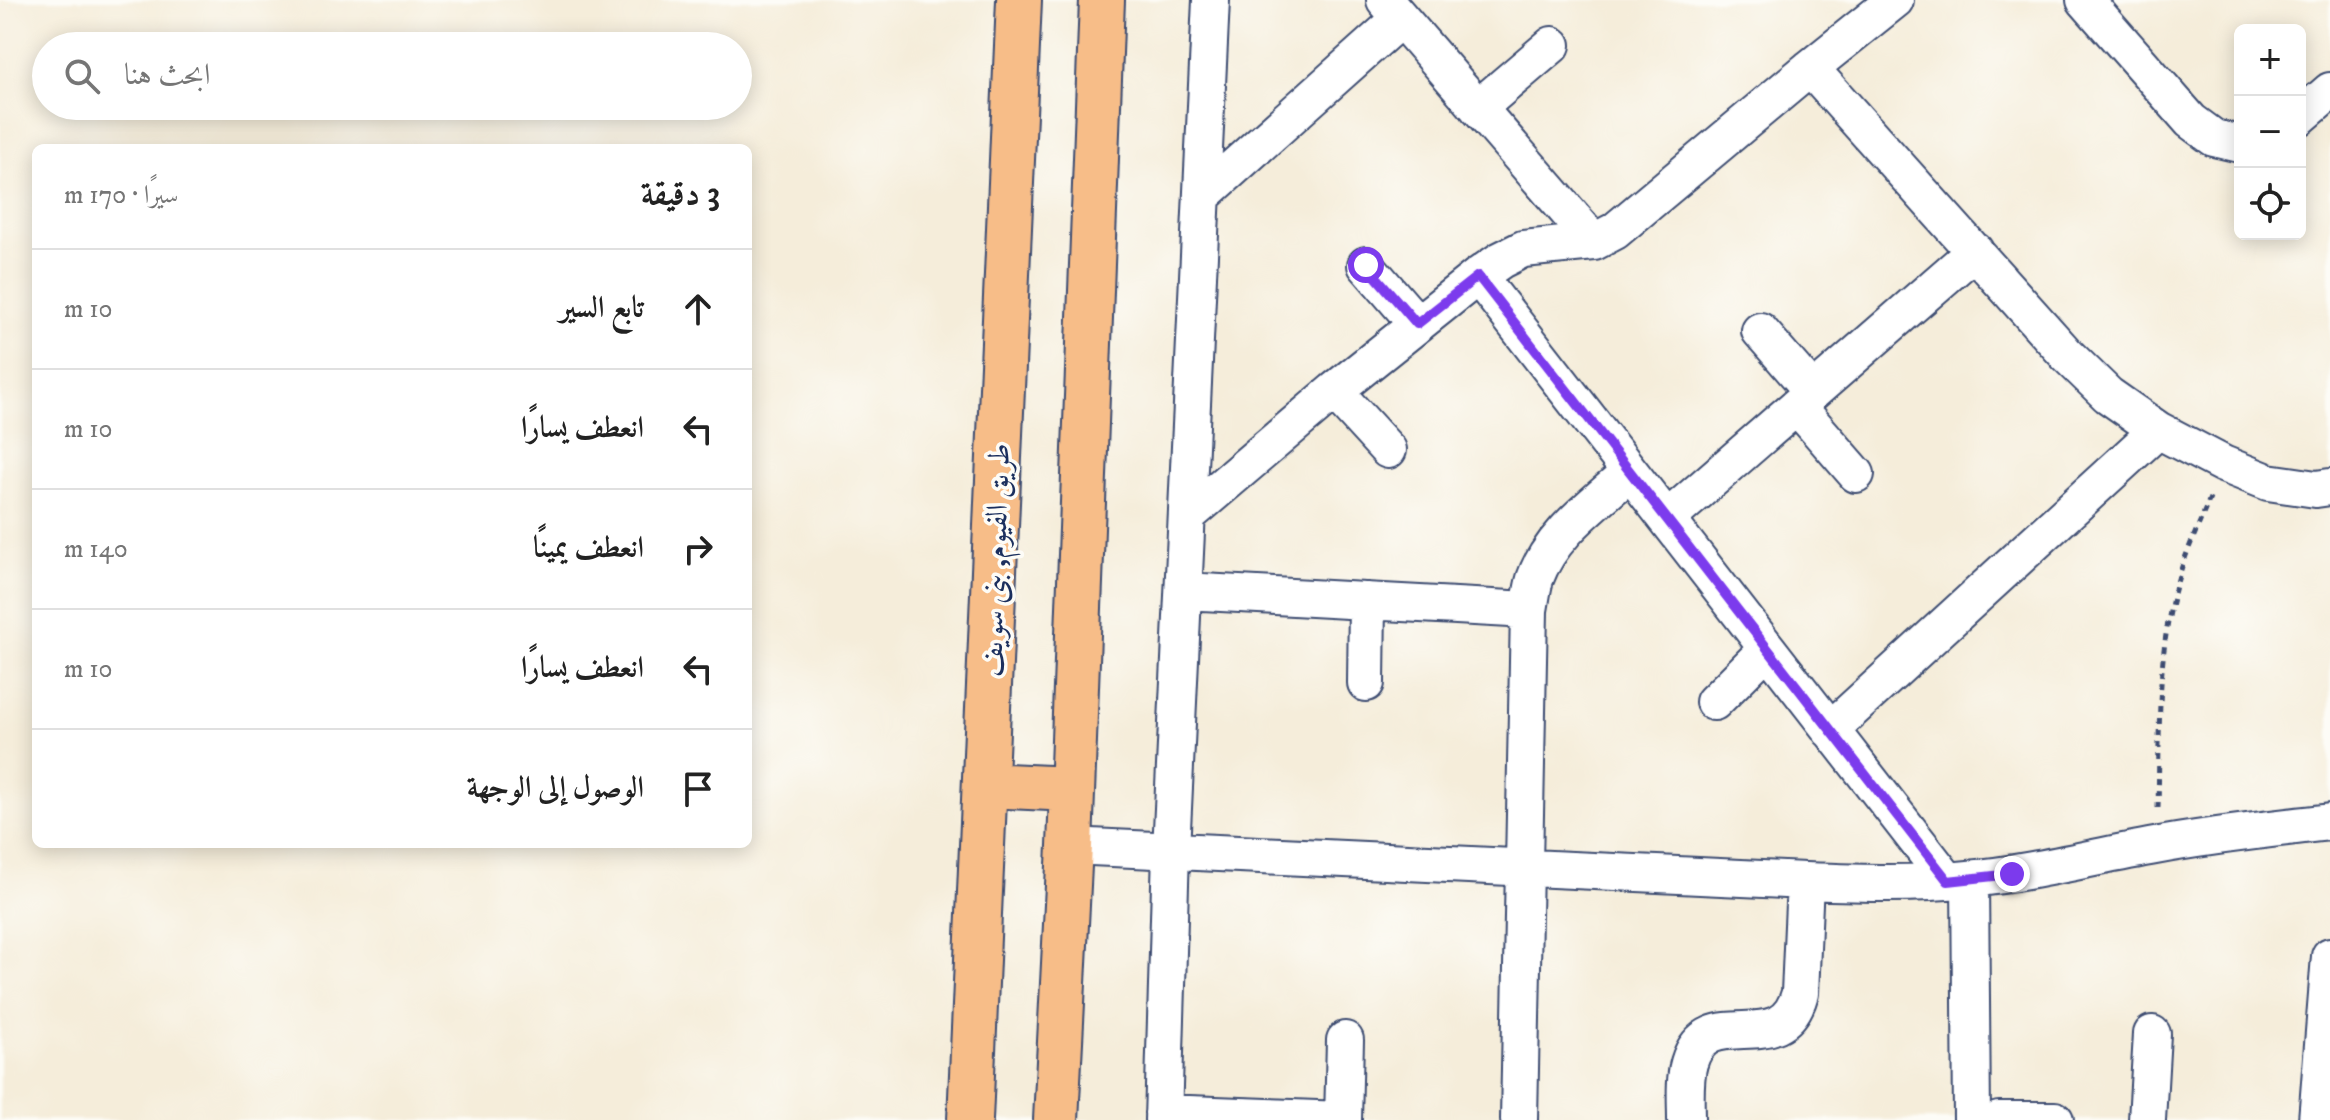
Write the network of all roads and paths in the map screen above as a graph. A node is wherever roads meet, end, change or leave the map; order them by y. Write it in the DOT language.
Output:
graph roads {
  1 [pos="1019,0"];
  2 [pos="1102,0"];
  3 [pos="1211,0"];
  4 [pos="2085,0"];
  5 [pos="1890,1"];
  6 [pos="1392,9"];
  7 [pos="1552,45"];
  8 [pos="1810,68"];
  9 [pos="2330,91"];
  10 [pos="1478,108"];
  11 [pos="2306,112"];
  12 [pos="2234,143"];
  13 [pos="1202,196"];
  14 [pos="1594,242"];
  15 [pos="1975,251"];
  16 [pos="1366,265"];
  17 [pos="1478,276"];
  18 [pos="1417,324"];
  19 [pos="1760,331"];
  20 [pos="1334,391"];
  21 [pos="1805,399"];
  22 [pos="2158,430"];
  23 [pos="1388,450"];
  24 [pos="2223,464"];
  25 [pos="1630,472"];
  26 [pos="1856,474"];
  27 [pos="2330,487"];
  28 [pos="1187,516"];
  29 [pos="1667,519"];
  30 [pos="1184,591"];
  31 [pos="1367,601"];
  32 [pos="1529,610"];
  33 [pos="1767,649"];
  34 [pos="1366,683"];
  35 [pos="1714,702"];
  36 [pos="1830,730"];
  37 [pos="986,785"];
  38 [pos="1071,789"];
  39 [pos="2330,822"];
  40 [pos="1070,846"];
  41 [pos="2157,846"];
  42 [pos="1171,851"];
  43 [pos="1524,868"];
  44 [pos="1959,880"];
  45 [pos="1805,881"];
  46 [pos="2330,956"];
  47 [pos="2152,1034"];
  48 [pos="1345,1040"];
  49 [pos="2325,1082"];
  50 [pos="1163,1117"];
  51 [pos="970,1120"];
  52 [pos="1056,1120"];
  53 [pos="1343,1120"];
  54 [pos="1519,1120"];
  55 [pos="1686,1120"];
  56 [pos="1972,1120"];
  57 [pos="1999,1120"];
  58 [pos="2028,1120"];
  59 [pos="2055,1120"];
  60 [pos="2147,1120"];
  61 [pos="2317,1120"];
  1 -- 37 [label="highway, طريق الفيوم, بنى سويف"];
  2 -- 38 [label="highway"];
  3 -- 13 [label="street"];
  4 -- 12 [label="street"];
  5 -- 8 [label="street"];
  6 -- 10 [label="street"];
  6 -- 13 [label="street"];
  7 -- 10 [label="street"];
  8 -- 14 [label="street"];
  8 -- 15 [label="street"];
  9 -- 11 [label="street"];
  10 -- 14 [label="street"];
  13 -- 28 [label="street"];
  14 -- 17 [label="street"];
  15 -- 21 [label="street"];
  15 -- 22 [label="street"];
  16 -- 18 [label="street"];
  17 -- 18 [label="street"];
  17 -- 25 [label="street"];
  18 -- 20 [label="street"];
  19 -- 21 [label="street"];
  20 -- 23 [label="street"];
  20 -- 28 [label="street"];
  21 -- 26 [label="street"];
  21 -- 29 [label="street"];
  22 -- 24 [label="street"];
  22 -- 36 [label="street"];
  24 -- 27 [label="street"];
  24 -- 41 [label="path"];
  25 -- 29 [label="street"];
  25 -- 32 [label="street"];
  28 -- 30 [label="street"];
  29 -- 33 [label="street"];
  30 -- 31 [label="street"];
  30 -- 42 [label="street"];
  31 -- 32 [label="street"];
  31 -- 34 [label="street"];
  32 -- 43 [label="street"];
  33 -- 35 [label="street"];
  33 -- 36 [label="street"];
  36 -- 44 [label="street"];
  37 -- 38 [label="highway"];
  37 -- 51 [label="highway, طريق الفيوم, بنى سويف"];
  38 -- 40 [label="highway"];
  39 -- 41 [label="street"];
  40 -- 42 [label="street"];
  40 -- 52 [label="highway"];
  41 -- 44 [label="street"];
  42 -- 43 [label="street"];
  42 -- 50 [label="street"];
  43 -- 45 [label="street"];
  43 -- 54 [label="street"];
  44 -- 45 [label="street"];
  44 -- 56 [label="street"];
  45 -- 55 [label="street"];
  46 -- 49 [label="street"];
  47 -- 60 [label="street"];
  48 -- 53 [label="street"];
  49 -- 61 [label="street"];
  50 -- 53 [label="street"];
  57 -- 58 [label="street"];
  58 -- 59 [label="street"];
}
